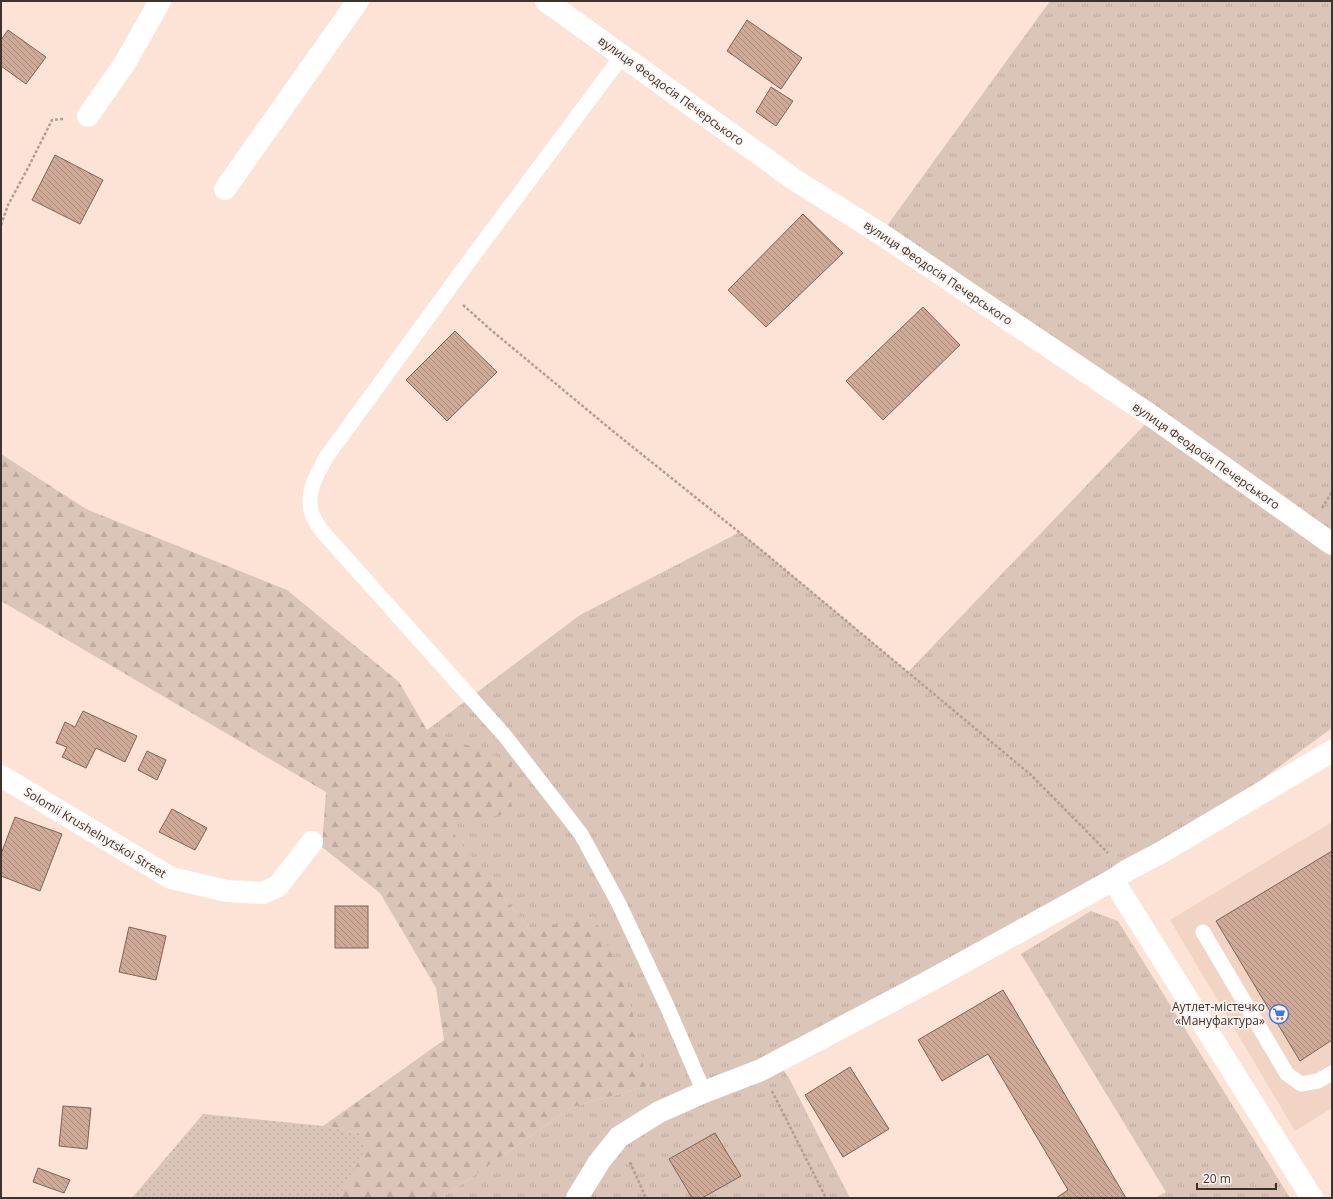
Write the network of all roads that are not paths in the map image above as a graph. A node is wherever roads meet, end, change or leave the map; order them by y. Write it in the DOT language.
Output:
graph roads {
  1 [pos="160,1"];
  2 [pos="358,1"];
  3 [pos="546,1"];
  4 [pos="622,56"];
  5 [pos="88,116"];
  6 [pos="225,189"];
  7 [pos="1332,544"];
  8 [pos="1332,751"];
  9 [pos="1,776"];
  10 [pos="312,842"];
  11 [pos="1120,876"];
  12 [pos="1203,932"];
  13 [pos="1332,1073"];
  14 [pos="704,1092"];
  15 [pos="577,1198"];
  16 [pos="1312,1198"];
  1 -- 5 [label="street"];
  2 -- 6 [label="street"];
  3 -- 4 [label="street, вулиця Феодосія Печерського"];
  4 -- 7 [label="street, вулиця Феодосія Печерського"];
  4 -- 14 [label="lane"];
  8 -- 11 [label="street"];
  9 -- 10 [label="street, Solomii Krushelnytskoi Street"];
  11 -- 14 [label="street"];
  11 -- 16 [label="street"];
  12 -- 13 [label="lane"];
  14 -- 15 [label="street"];
}
